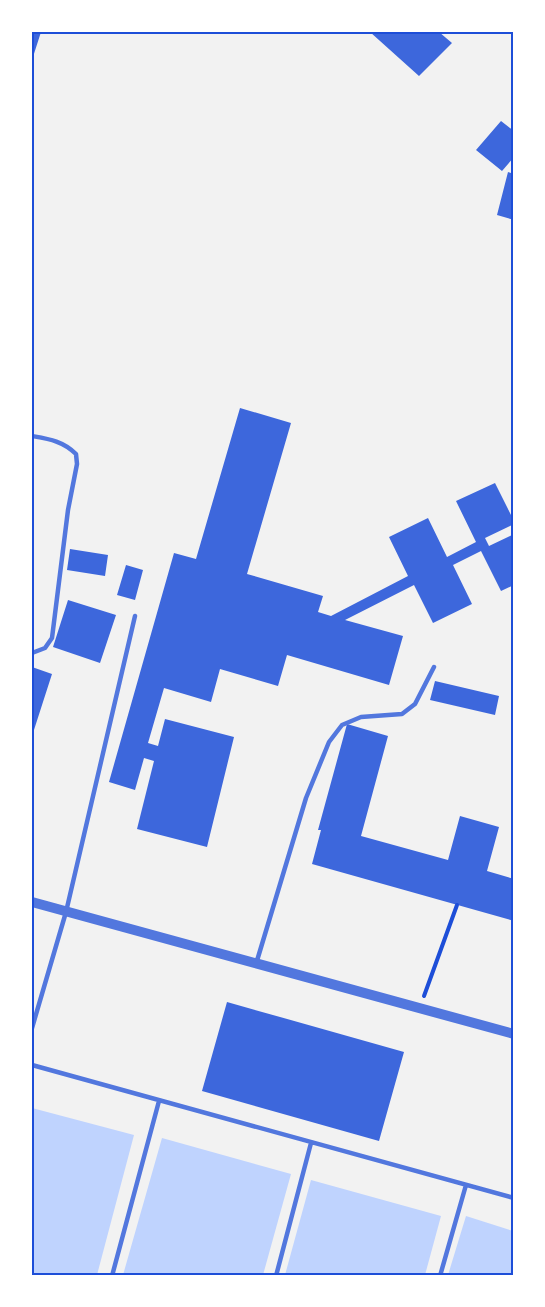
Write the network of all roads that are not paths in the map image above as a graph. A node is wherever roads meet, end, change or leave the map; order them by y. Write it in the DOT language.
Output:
graph roads {
  1 [pos="32,436"];
  2 [pos="135,616"];
  3 [pos="32,653"];
  4 [pos="434,667"];
  5 [pos="32,902"];
  6 [pos="66,912"];
  7 [pos="256,964"];
  8 [pos="32,1028"];
  9 [pos="513,1034"];
  10 [pos="32,1065"];
  11 [pos="159,1101"];
  12 [pos="311,1143"];
  13 [pos="466,1185"];
  14 [pos="513,1198"];
  15 [pos="112,1275"];
  16 [pos="276,1275"];
  17 [pos="440,1275"];
  1 -- 3 [label="lane"];
  2 -- 6 [label="lane"];
  4 -- 7 [label="lane"];
  5 -- 6 [label="street"];
  6 -- 7 [label="street"];
  6 -- 8 [label="lane"];
  7 -- 9 [label="street"];
  10 -- 11 [label="lane"];
  11 -- 12 [label="lane"];
  11 -- 15 [label="lane"];
  12 -- 13 [label="lane"];
  12 -- 16 [label="lane"];
  13 -- 14 [label="lane"];
  13 -- 17 [label="lane"];
}
